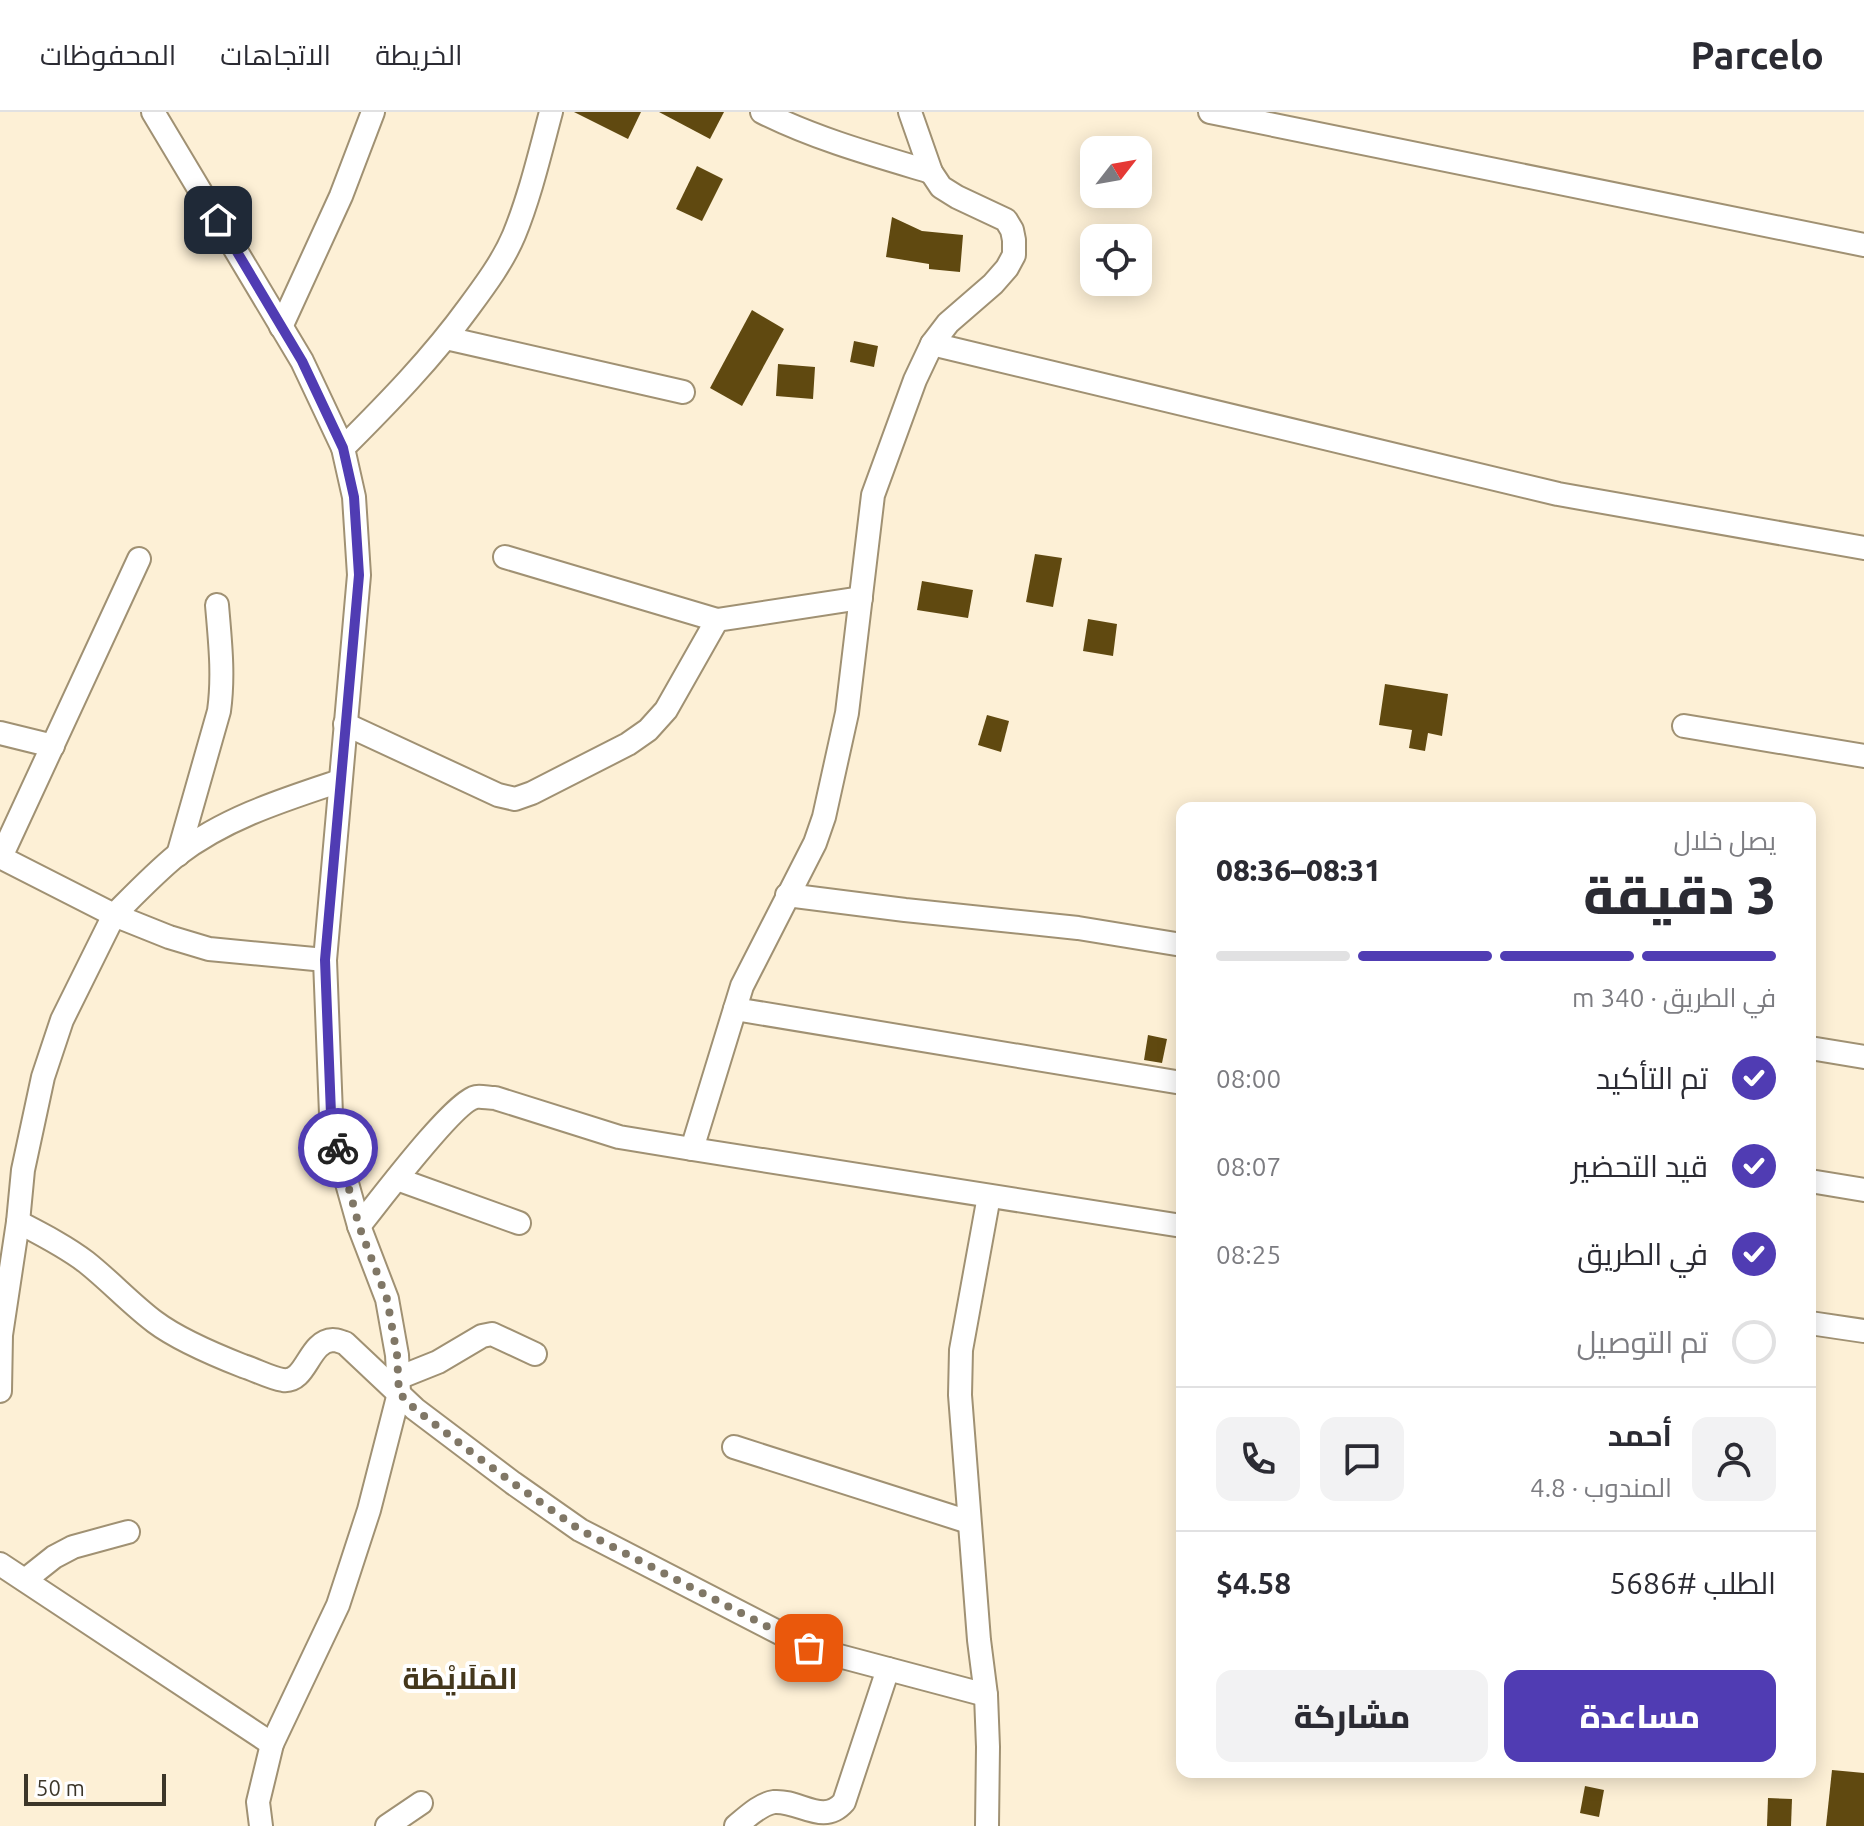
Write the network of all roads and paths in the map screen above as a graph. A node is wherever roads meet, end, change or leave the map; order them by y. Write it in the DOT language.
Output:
graph roads {
  1 [pos="153,112"];
  2 [pos="373,112"];
  3 [pos="551,112"];
  4 [pos="762,112"];
  5 [pos="910,112"];
  6 [pos="1210,112"];
  7 [pos="931,172"];
  8 [pos="1864,245"];
  9 [pos="281,327"];
  10 [pos="446,338"];
  11 [pos="932,344"];
  12 [pos="683,392"];
  13 [pos="343,448"];
  14 [pos="1864,548"];
  15 [pos="505,557"];
  16 [pos="139,559"];
  17 [pos="861,598"];
  18 [pos="217,605"];
  19 [pos="717,620"];
  20 [pos="345,724"];
  21 [pos="1684,726"];
  22 [pos="0,733"];
  23 [pos="53,746"];
  24 [pos="1864,756"];
  25 [pos="340,781"];
  26 [pos="178,855"];
  27 [pos="1,857"];
  28 [pos="787,895"];
  29 [pos="114,915"];
  30 [pos="1176,944"];
  31 [pos="325,960"];
  32 [pos="735,1009"];
  33 [pos="1816,1049"];
  34 [pos="1864,1057"];
  35 [pos="1176,1082"];
  36 [pos="692,1149"];
  37 [pos="397,1179"];
  38 [pos="1816,1182"];
  39 [pos="1864,1190"];
  40 [pos="989,1196"];
  41 [pos="13,1207"];
  42 [pos="519,1223"];
  43 [pos="1176,1225"];
  44 [pos="359,1226"];
  45 [pos="1816,1324"];
  46 [pos="1864,1331"];
  47 [pos="0,1335"];
  48 [pos="535,1354"];
  49 [pos="399,1385"];
  50 [pos="0,1391"];
  51 [pos="734,1447"];
  52 [pos="969,1522"];
  53 [pos="128,1532"];
  54 [pos="0,1564"];
  55 [pos="25,1580"];
  56 [pos="888,1669"];
  57 [pos="986,1695"];
  58 [pos="272,1744"];
  59 [pos="421,1803"];
  60 [pos="261,1826"];
  61 [pos="387,1826"];
  62 [pos="736,1826"];
  63 [pos="987,1826"];
  1 -- 9 [label="street"];
  2 -- 9 [label="street"];
  3 -- 10 [label="street"];
  4 -- 7 [label="street"];
  5 -- 7 [label="street"];
  6 -- 8 [label="street"];
  7 -- 11 [label="street"];
  9 -- 13 [label="street"];
  10 -- 12 [label="street"];
  10 -- 13 [label="street"];
  11 -- 14 [label="street"];
  11 -- 17 [label="street"];
  13 -- 20 [label="street"];
  15 -- 19 [label="street"];
  16 -- 23 [label="street"];
  17 -- 19 [label="street"];
  17 -- 28 [label="street"];
  18 -- 26 [label="street"];
  19 -- 20 [label="street"];
  20 -- 25 [label="street"];
  21 -- 24 [label="street"];
  22 -- 23 [label="street"];
  23 -- 27 [label="street"];
  25 -- 26 [label="street"];
  25 -- 31 [label="street"];
  26 -- 29 [label="street"];
  27 -- 29 [label="street"];
  28 -- 30 [label="street"];
  28 -- 32 [label="street"];
  29 -- 31 [label="street"];
  29 -- 41 [label="street"];
  31 -- 44 [label="street"];
  32 -- 35 [label="street"];
  32 -- 36 [label="street"];
  33 -- 34 [label="street"];
  36 -- 37 [label="street"];
  36 -- 40 [label="street"];
  37 -- 42 [label="street"];
  37 -- 44 [label="street"];
  38 -- 39 [label="street"];
  40 -- 43 [label="street"];
  40 -- 52 [label="street"];
  41 -- 47 [label="street"];
  41 -- 49 [label="street"];
  44 -- 49 [label="street"];
  45 -- 46 [label="street"];
  47 -- 50 [label="street"];
  48 -- 49 [label="street"];
  49 -- 56 [label="street"];
  49 -- 58 [label="street"];
  51 -- 52 [label="street"];
  52 -- 57 [label="street"];
  53 -- 55 [label="street"];
  54 -- 55 [label="street"];
  55 -- 58 [label="street"];
  56 -- 57 [label="street"];
  56 -- 62 [label="street"];
  57 -- 63 [label="street"];
  58 -- 60 [label="street"];
  59 -- 61 [label="street"];
}
